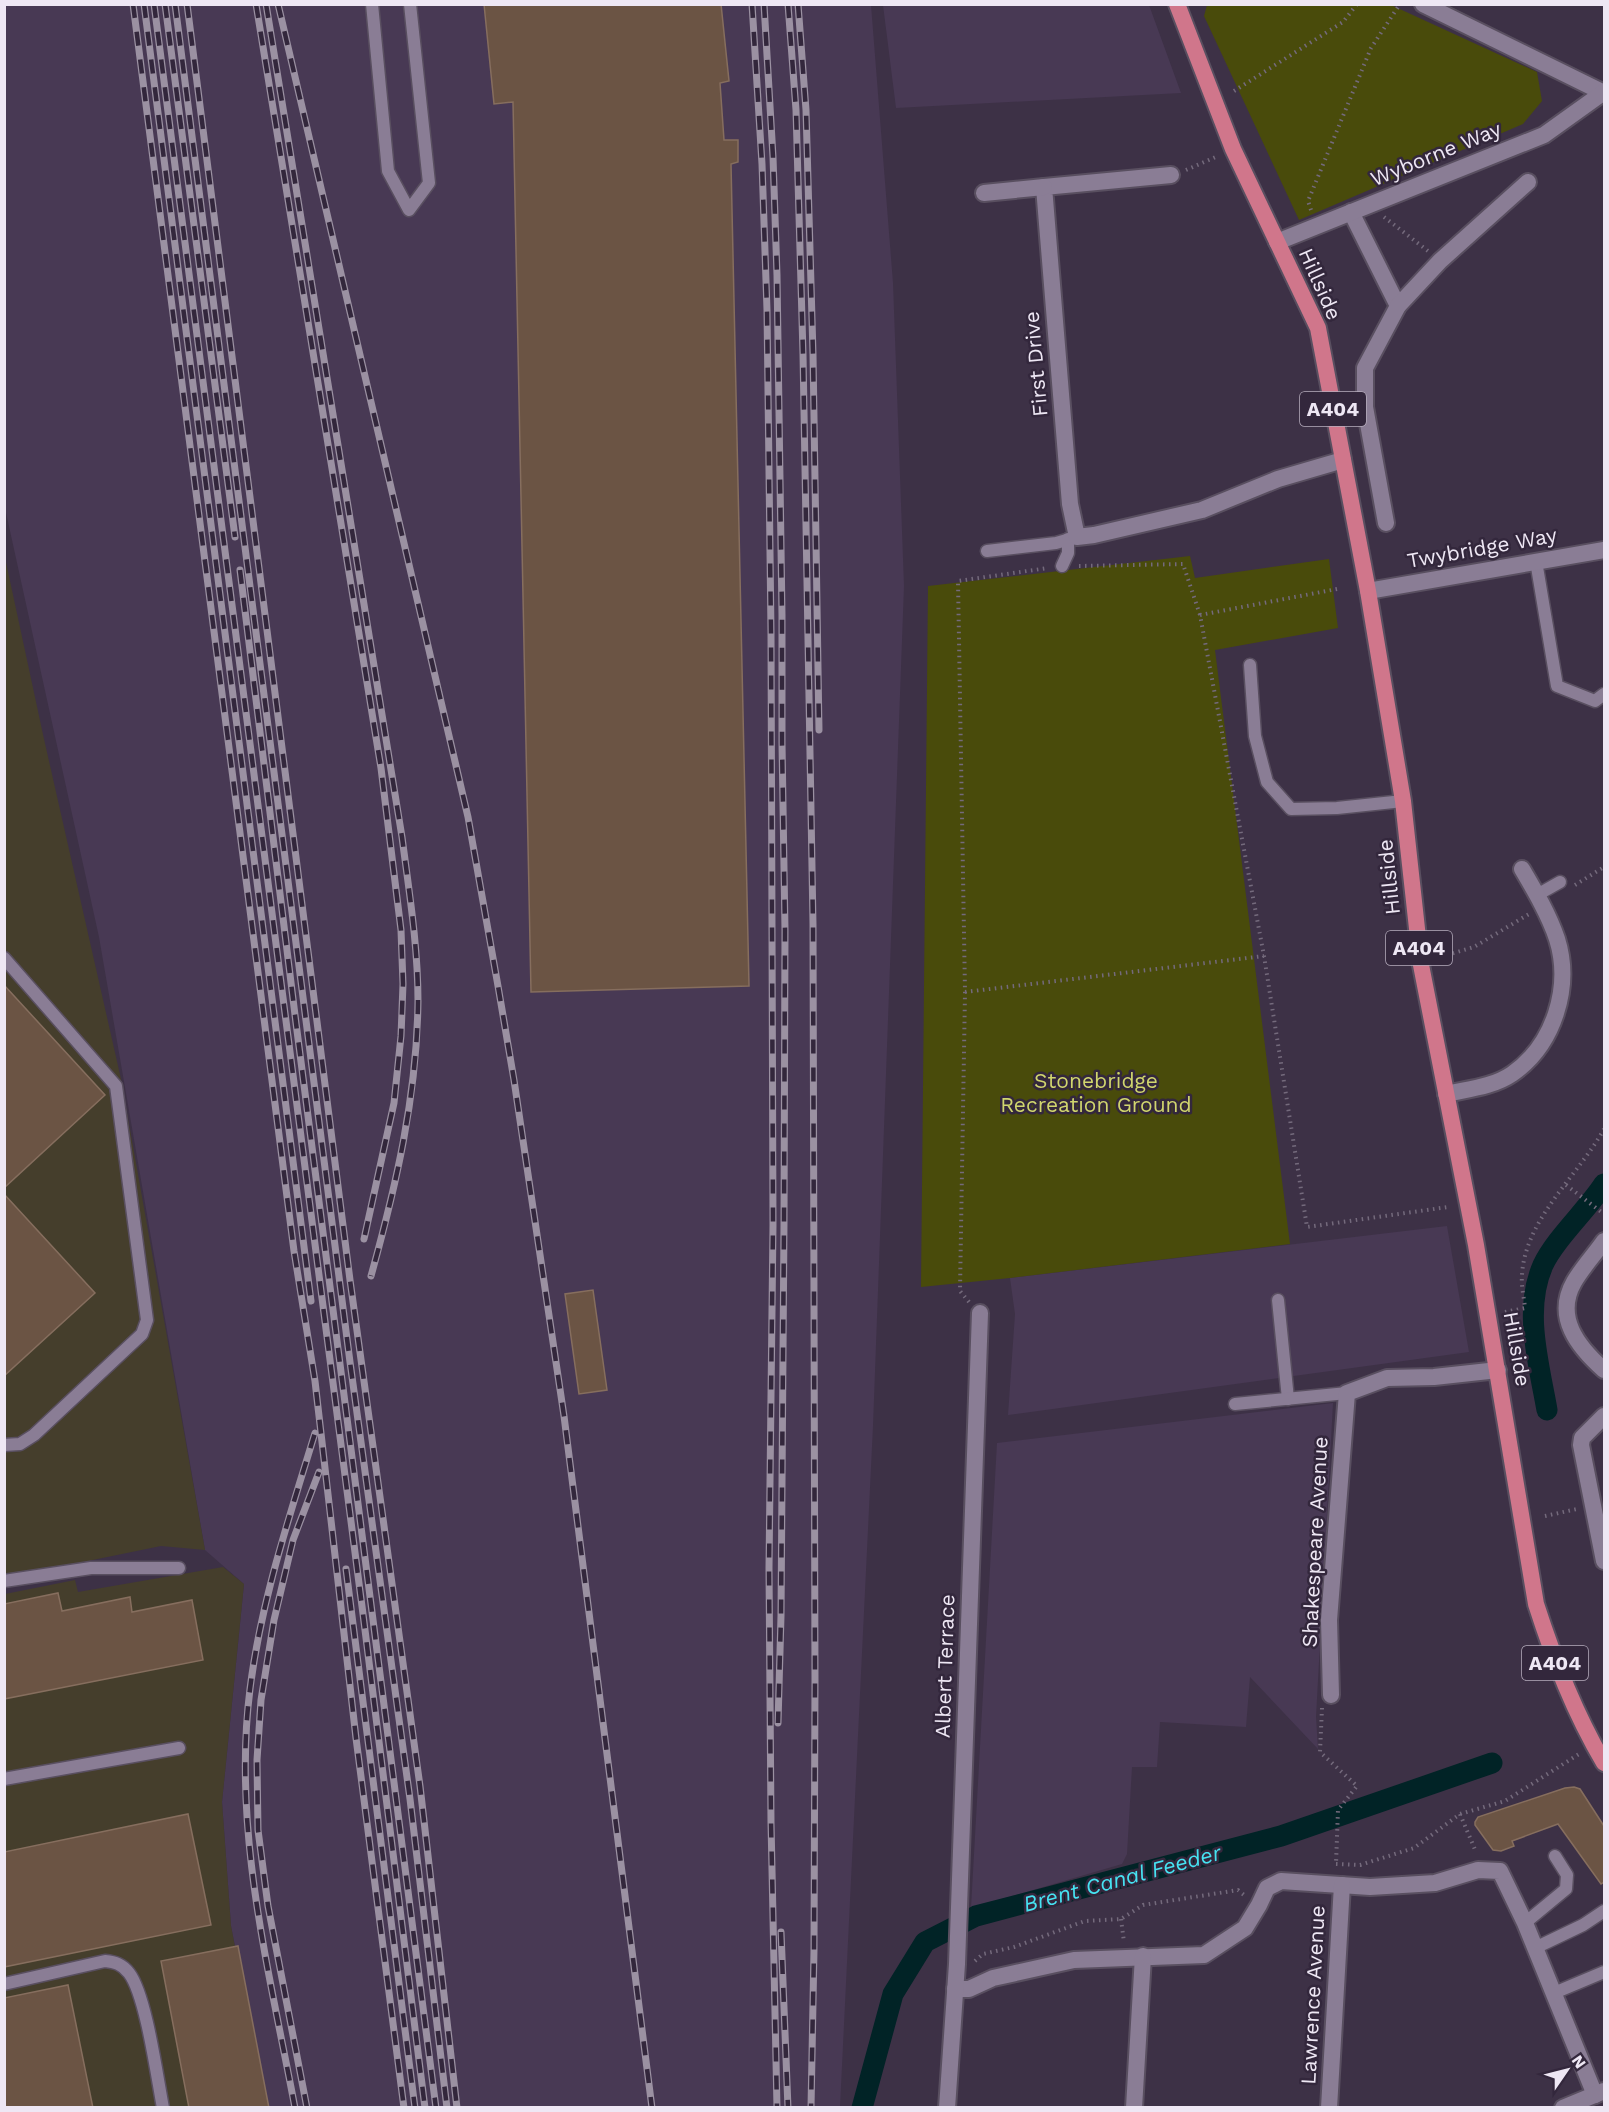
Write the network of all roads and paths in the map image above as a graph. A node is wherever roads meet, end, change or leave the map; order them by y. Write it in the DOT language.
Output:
graph roads {
  1 [pos="372,4"];
  2 [pos="410,4"];
  3 [pos="1177,4"];
  4 [pos="1357,4"];
  5 [pos="1400,4"];
  6 [pos="1423,4"];
  7 [pos="1234,91"];
  8 [pos="1604,92"];
  9 [pos="1212,159"];
  10 [pos="1171,175"];
  11 [pos="1528,182"];
  12 [pos="1044,187"];
  13 [pos="984,193"];
  14 [pos="1368,205"];
  15 [pos="1351,212"];
  16 [pos="1316,226"];
  17 [pos="1277,242"];
  18 [pos="1440,261"];
  19 [pos="1398,306"];
  20 [pos="1343,460"];
  21 [pos="1386,524"];
  22 [pos="1073,538"];
  23 [pos="1605,550"];
  24 [pos="987,551"];
  25 [pos="1536,561"];
  26 [pos="1062,566"];
  27 [pos="1337,589"];
  28 [pos="1368,591"];
  29 [pos="1200,615"];
  30 [pos="1250,664"];
  31 [pos="1605,694"];
  32 [pos="1403,801"];
  33 [pos="1605,867"];
  34 [pos="1522,869"];
  35 [pos="1596,873"];
  36 [pos="1560,882"];
  37 [pos="1538,897"];
  38 [pos="1447,955"];
  39 [pos="1264,956"];
  40 [pos="4,958"];
  41 [pos="965,992"];
  42 [pos="1446,1094"];
  43 [pos="1605,1129"];
  44 [pos="1566,1185"];
  45 [pos="1448,1207"];
  46 [pos="1605,1214"];
  47 [pos="1605,1241"];
  48 [pos="1278,1300"];
  49 [pos="1513,1310"];
  50 [pos="980,1313"];
  51 [pos="1498,1370"];
  52 [pos="1605,1370"];
  53 [pos="1347,1393"];
  54 [pos="1288,1399"];
  55 [pos="1235,1404"];
  56 [pos="1605,1416"];
  57 [pos="4,1445"];
  58 [pos="1605,1561"];
  59 [pos="179,1568"];
  60 [pos="4,1581"];
  61 [pos="1331,1695"];
  62 [pos="179,1748"];
  63 [pos="1579,1754"];
  64 [pos="1605,1762"];
  65 [pos="4,1779"];
  66 [pos="1460,1814"];
  67 [pos="1555,1856"];
  68 [pos="1336,1864"];
  69 [pos="1492,1871"];
  70 [pos="1339,1885"];
  71 [pos="1259,1905"];
  72 [pos="1605,1911"];
  73 [pos="1525,1923"];
  74 [pos="1535,1948"];
  75 [pos="1143,1956"];
  76 [pos="974,1962"];
  77 [pos="1605,1972"];
  78 [pos="4,1984"];
  79 [pos="955,1989"];
  80 [pos="1554,1993"];
  81 [pos="1600,2093"];
  82 [pos="163,2108"];
  83 [pos="947,2108"];
  84 [pos="1134,2108"];
  85 [pos="1329,2108"];
  86 [pos="1563,2108"];
  1 -- 2 [label="lane"];
  3 -- 17 [label="main road, Hillside / A404"];
  4 -- 7 [label="path"];
  5 -- 16 [label="path"];
  6 -- 8 [label="street"];
  8 -- 14 [label="street, Wyborne Way"];
  9 -- 10 [label="path"];
  10 -- 12 [label="street"];
  11 -- 18 [label="street"];
  12 -- 13 [label="street"];
  12 -- 22 [label="street, First Drive"];
  14 -- 15 [label="street, Wyborne Way"];
  14 -- 18 [label="path"];
  15 -- 16 [label="street, Wyborne Way"];
  15 -- 19 [label="street"];
  16 -- 17 [label="street, Wyborne Way"];
  17 -- 20 [label="main road, Hillside / A404"];
  18 -- 19 [label="street"];
  19 -- 21 [label="street"];
  20 -- 22 [label="street"];
  20 -- 28 [label="main road, Hillside / A404"];
  22 -- 24 [label="lane"];
  22 -- 26 [label="lane"];
  23 -- 25 [label="street, Twybridge Way"];
  25 -- 28 [label="street, Twybridge Way"];
  25 -- 31 [label="lane"];
  26 -- 29 [label="path"];
  26 -- 41 [label="path"];
  27 -- 29 [label="path"];
  28 -- 32 [label="main road, Hillside / A404"];
  29 -- 39 [label="path"];
  30 -- 32 [label="lane"];
  32 -- 42 [label="main road, Hillside / A404"];
  33 -- 35 [label="path"];
  34 -- 37 [label="street"];
  36 -- 37 [label="lane"];
  37 -- 38 [label="path"];
  37 -- 42 [label="street"];
  39 -- 41 [label="path"];
  39 -- 45 [label="path"];
  40 -- 57 [label="lane"];
  41 -- 50 [label="path"];
  42 -- 51 [label="main road, Hillside / A404"];
  43 -- 44 [label="path"];
  44 -- 46 [label="path"];
  44 -- 49 [label="path"];
  47 -- 52 [label="street"];
  48 -- 54 [label="lane"];
  50 -- 79 [label="street, Albert Terrace"];
  51 -- 53 [label="street"];
  51 -- 64 [label="main road, Hillside / A404"];
  53 -- 54 [label="lane"];
  53 -- 61 [label="street, Shakespeare Avenue"];
  54 -- 55 [label="lane"];
  56 -- 58 [label="street"];
  59 -- 60 [label="lane"];
  61 -- 68 [label="path"];
  62 -- 65 [label="lane"];
  63 -- 66 [label="path"];
  66 -- 68 [label="path"];
  66 -- 69 [label="path"];
  67 -- 73 [label="lane"];
  68 -- 70 [label="path"];
  69 -- 70 [label="street"];
  69 -- 73 [label="street"];
  70 -- 71 [label="street"];
  70 -- 85 [label="street, Lawrence Avenue"];
  71 -- 75 [label="street"];
  71 -- 76 [label="path"];
  72 -- 74 [label="lane"];
  73 -- 74 [label="street"];
  74 -- 80 [label="street"];
  75 -- 79 [label="street"];
  75 -- 84 [label="street"];
  77 -- 80 [label="lane"];
  78 -- 82 [label="lane"];
  79 -- 83 [label="street, Albert Terrace"];
  80 -- 81 [label="street"];
  81 -- 86 [label="street"];
}
